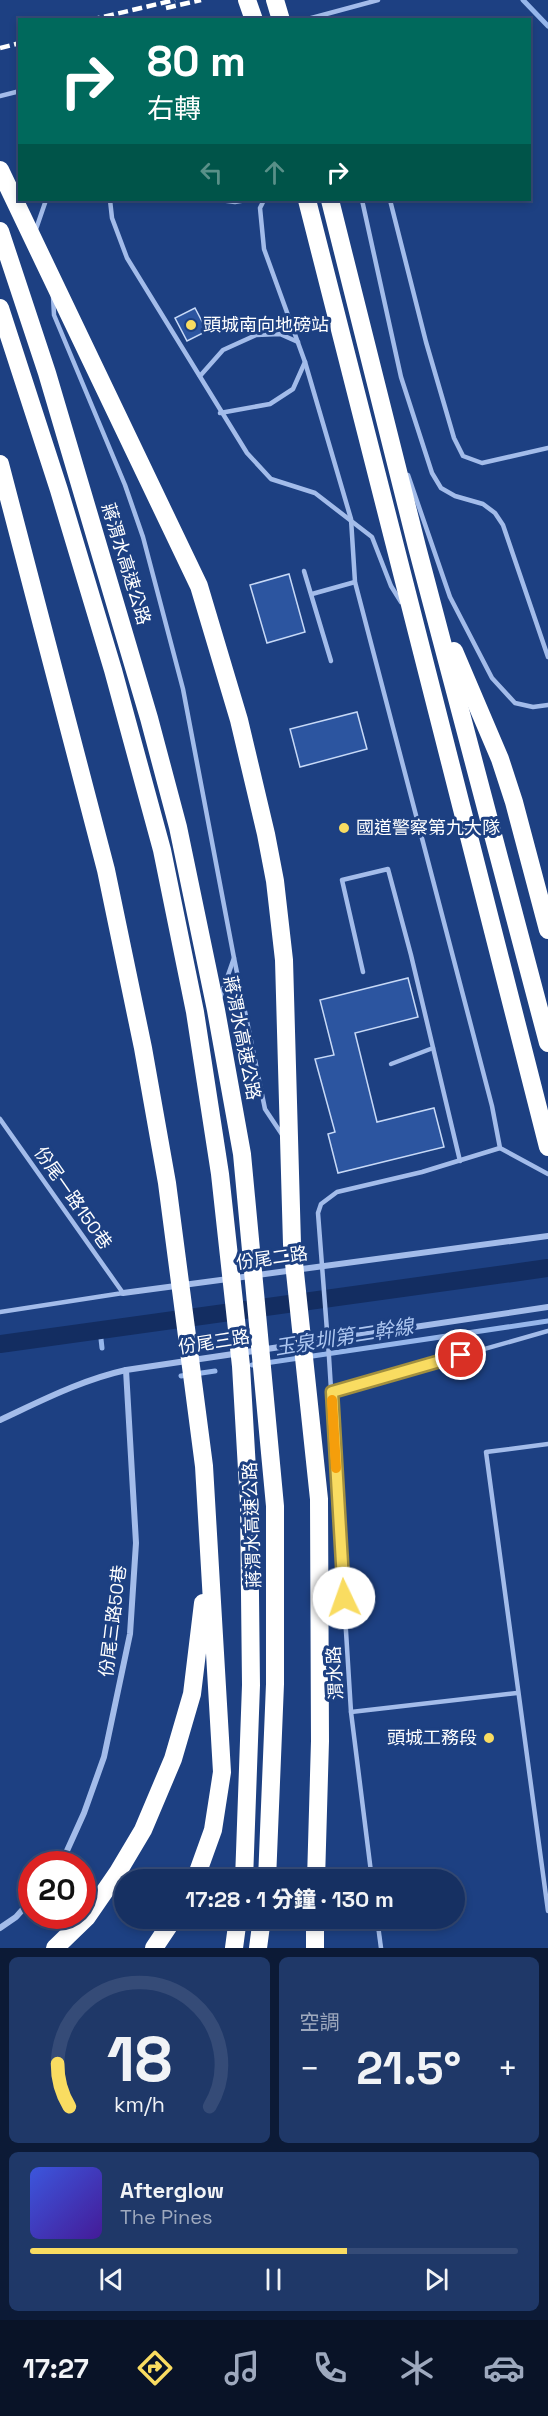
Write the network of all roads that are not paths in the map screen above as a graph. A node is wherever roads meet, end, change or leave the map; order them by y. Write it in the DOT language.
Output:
graph roads {
  1 [pos="247,0"];
  2 [pos="275,0"];
  3 [pos="378,0"];
  4 [pos="333,12"];
  5 [pos="253,18"];
  6 [pos="280,18"];
  7 [pos="311,18"];
  8 [pos="335,18"];
  9 [pos="18,92"];
  10 [pos="0,96"];
  11 [pos="0,170"];
  12 [pos="46,201"];
  13 [pos="110,201"];
  14 [pos="257,201"];
  15 [pos="264,201"];
  16 [pos="307,201"];
  17 [pos="330,201"];
  18 [pos="362,201"];
  19 [pos="390,201"];
  20 [pos="260,208"];
  21 [pos="0,231"];
  22 [pos="33,238"];
  23 [pos="51,276"];
  24 [pos="0,308"];
  25 [pos="298,342"];
  26 [pos="366,351"];
  27 [pos="305,362"];
  28 [pos="200,376"];
  29 [pos="220,413"];
  30 [pos="548,448"];
  31 [pos="399,450"];
  32 [pos="0,464"];
  33 [pos="407,472"];
  34 [pos="351,519"];
  35 [pos="417,547"];
  36 [pos="304,571"];
  37 [pos="356,582"];
  38 [pos="312,594"];
  39 [pos="414,622"];
  40 [pos="548,657"];
  41 [pos="332,661"];
  42 [pos="548,705"];
  43 [pos="548,930"];
  44 [pos="234,958"];
  45 [pos="363,972"];
  46 [pos="216,1010"];
  47 [pos="548,1042"];
  48 [pos="433,1048"];
  49 [pos="391,1064"];
  50 [pos="0,1119"];
  51 [pos="288,1144"];
  52 [pos="548,1147"];
  53 [pos="500,1148"];
  54 [pos="460,1161"];
  55 [pos="548,1174"];
  56 [pos="548,1236"];
  57 [pos="123,1293"];
  58 [pos="548,1307"];
  59 [pos="0,1312"];
  60 [pos="548,1331"];
  61 [pos="126,1370"];
  62 [pos="332,1392"];
  63 [pos="0,1420"];
  64 [pos="548,1444"];
  65 [pos="204,1466"];
  66 [pos="517,1692"];
  67 [pos="351,1712"];
  68 [pos="67,1851"];
  69 [pos="199,1869"];
  70 [pos="244,1869"];
  71 [pos="268,1869"];
  72 [pos="316,1869"];
  73 [pos="371,1869"];
  74 [pos="548,1911"];
  75 [pos="18,1915"];
  76 [pos="0,1928"];
  77 [pos="167,1929"];
  78 [pos="237,1929"];
  79 [pos="261,1929"];
  80 [pos="315,1929"];
  81 [pos="378,1929"];
  82 [pos="56,1948"];
  83 [pos="154,1948"];
  84 [pos="234,1948"];
  85 [pos="258,1948"];
  86 [pos="315,1948"];
  87 [pos="381,1948"];
  1 -- 5 [label="highway"];
  2 -- 6 [label="highway"];
  3 -- 4 [label="lane"];
  4 -- 7 [label="lane"];
  4 -- 8 [label="lane"];
  9 -- 10 [label="lane"];
  11 -- 22 [label="highway"];
  12 -- 22 [label="lane"];
  13 -- 28 [label="lane"];
  14 -- 20 [label="lane"];
  15 -- 20 [label="lane"];
  16 -- 39 [label="highway"];
  17 -- 26 [label="highway"];
  18 -- 40 [label="lane"];
  19 -- 30 [label="lane"];
  20 -- 25 [label="lane"];
  21 -- 46 [label="highway, 蔣渭水高速公路"];
  22 -- 23 [label="highway"];
  23 -- 44 [label="lane"];
  23 -- 51 [label="highway"];
  24 -- 70 [label="highway, 蔣渭水高速公路"];
  25 -- 27 [label="lane"];
  25 -- 28 [label="lane"];
  26 -- 31 [label="lane"];
  26 -- 35 [label="highway"];
  27 -- 29 [label="lane"];
  27 -- 34 [label="lane"];
  28 -- 29 [label="lane"];
  29 -- 34 [label="lane"];
  32 -- 65 [label="highway"];
  33 -- 42 [label="lane"];
  34 -- 37 [label="lane"];
  34 -- 39 [label="lane"];
  35 -- 43 [label="highway"];
  35 -- 47 [label="highway"];
  36 -- 38 [label="lane"];
  37 -- 38 [label="lane"];
  37 -- 53 [label="lane"];
  38 -- 41 [label="lane"];
  39 -- 52 [label="highway"];
  44 -- 46 [label="lane"];
  44 -- 51 [label="lane"];
  45 -- 48 [label="lane"];
  46 -- 71 [label="highway, 蔣渭水高速公路"];
  48 -- 49 [label="lane"];
  48 -- 54 [label="lane"];
  50 -- 57 [label="lane, 份尾一路150巷"];
  51 -- 72 [label="highway"];
  53 -- 54 [label="lane, 渭水路"];
  53 -- 55 [label="lane"];
  54 -- 62 [label="lane, 渭水路"];
  56 -- 57 [label="street, 份尾二路"];
  57 -- 59 [label="lane, 份尾二路"];
  58 -- 61 [label="street, 份尾三路"];
  60 -- 62 [label="lane"];
  61 -- 63 [label="street, 份尾三路"];
  61 -- 68 [label="street, 份尾三路50巷"];
  62 -- 67 [label="lane, 渭水路"];
  64 -- 66 [label="lane"];
  65 -- 69 [label="highway"];
  65 -- 82 [label="highway"];
  66 -- 67 [label="lane"];
  66 -- 74 [label="lane"];
  67 -- 73 [label="lane, 渭水路"];
  75 -- 76 [label="street"];
  77 -- 83 [label="highway"];
  78 -- 84 [label="highway"];
  79 -- 85 [label="highway"];
  80 -- 86 [label="highway"];
  81 -- 87 [label="lane"];
}
